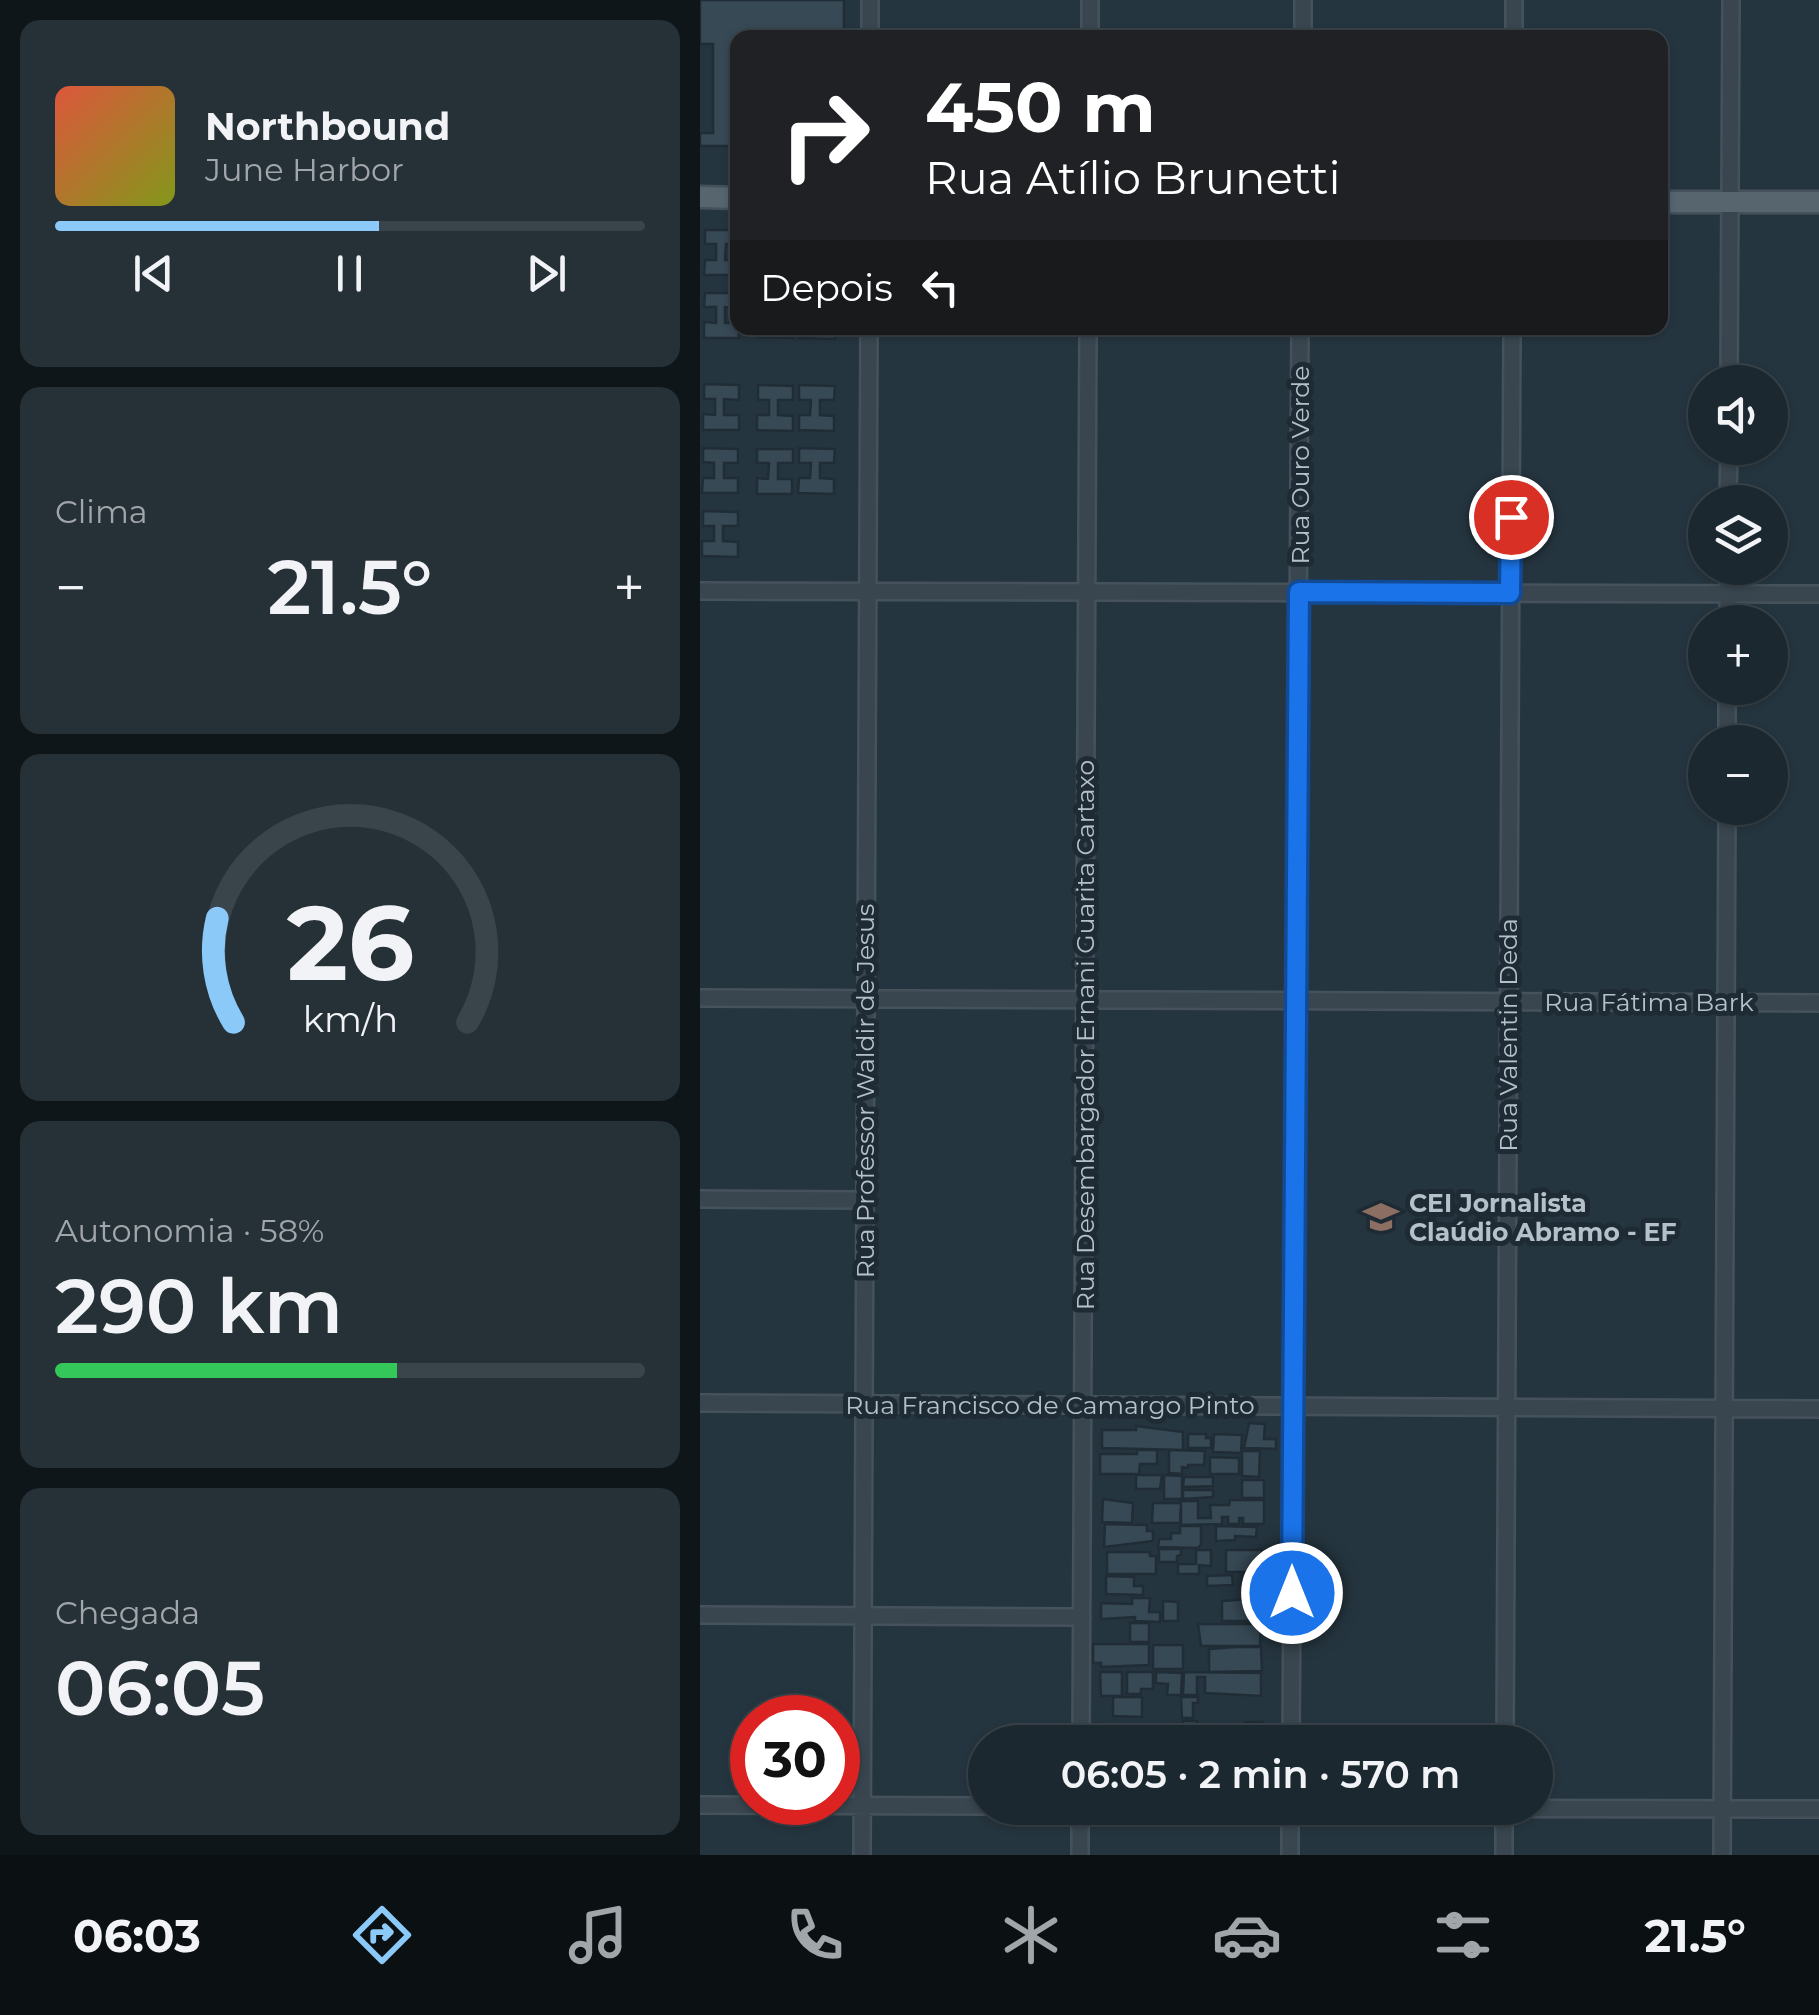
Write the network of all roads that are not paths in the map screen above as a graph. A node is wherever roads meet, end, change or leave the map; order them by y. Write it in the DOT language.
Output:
graph roads {
  1 [pos="870,0"];
  2 [pos="1090,0"];
  3 [pos="1303,0"];
  4 [pos="1514,0"];
  5 [pos="1731,0"];
  6 [pos="870,30"];
  7 [pos="1090,30"];
  8 [pos="1302,30"];
  9 [pos="1514,30"];
  10 [pos="700,198"];
  11 [pos="730,198"];
  12 [pos="1668,202"];
  13 [pos="1730,202"];
  14 [pos="1819,202"];
  15 [pos="868,335"];
  16 [pos="1088,335"];
  17 [pos="1300,335"];
  18 [pos="1512,335"];
  19 [pos="1729,365"];
  20 [pos="1728,585"];
  21 [pos="700,591"];
  22 [pos="868,591"];
  23 [pos="1087,592"];
  24 [pos="1299,592"];
  25 [pos="1510,593"];
  26 [pos="1728,594"];
  27 [pos="1819,594"];
  28 [pos="1728,605"];
  29 [pos="1727,825"];
  30 [pos="700,998"];
  31 [pos="866,998"];
  32 [pos="1085,1000"];
  33 [pos="1296,1000"];
  34 [pos="1508,1002"];
  35 [pos="1726,1002"];
  36 [pos="1819,1003"];
  37 [pos="700,1199"];
  38 [pos="865,1200"];
  39 [pos="700,1403"];
  40 [pos="864,1404"];
  41 [pos="1083,1405"];
  42 [pos="1293,1406"];
  43 [pos="1506,1407"];
  44 [pos="1724,1408"];
  45 [pos="1819,1409"];
  46 [pos="700,1616"];
  47 [pos="863,1616"];
  48 [pos="1082,1617"];
  49 [pos="1081,1725"];
  50 [pos="1291,1725"];
  51 [pos="1505,1725"];
  52 [pos="700,1805"];
  53 [pos="862,1806"];
  54 [pos="968,1806"];
  55 [pos="1553,1808"];
  56 [pos="1722,1809"];
  57 [pos="1819,1809"];
  58 [pos="1080,1825"];
  59 [pos="1290,1825"];
  60 [pos="1504,1825"];
  61 [pos="862,1855"];
  62 [pos="1080,1855"];
  63 [pos="1290,1855"];
  64 [pos="1504,1855"];
  65 [pos="1722,1855"];
  1 -- 6 [label="street"];
  2 -- 7 [label="street"];
  3 -- 8 [label="street"];
  4 -- 9 [label="street"];
  5 -- 13 [label="street"];
  10 -- 11 [label="main road"];
  12 -- 13 [label="main road"];
  13 -- 14 [label="main road"];
  13 -- 19 [label="street"];
  15 -- 22 [label="street, Rua Professor Waldir de Jesus"];
  16 -- 23 [label="street, Rua Desembargador Ernani Guarita Cartaxo"];
  17 -- 24 [label="street, Rua Ouro Verde"];
  18 -- 25 [label="street, Rua Valentin Deda"];
  20 -- 26 [label="street"];
  21 -- 22 [label="street"];
  22 -- 23 [label="street"];
  22 -- 31 [label="street, Rua Professor Waldir de Jesus"];
  23 -- 24 [label="street"];
  23 -- 32 [label="street, Rua Desembargador Ernani Guarita Cartaxo"];
  24 -- 25 [label="street"];
  24 -- 33 [label="street, Rua Ouro Verde"];
  25 -- 26 [label="street"];
  25 -- 34 [label="street, Rua Valentin Deda"];
  26 -- 27 [label="street"];
  26 -- 28 [label="street"];
  29 -- 35 [label="street"];
  30 -- 31 [label="street, Rua Fátima Bark"];
  31 -- 32 [label="street, Rua Fátima Bark"];
  31 -- 38 [label="street, Rua Professor Waldir de Jesus"];
  32 -- 33 [label="street, Rua Fátima Bark"];
  32 -- 41 [label="street, Rua Desembargador Ernani Guarita Cartaxo"];
  33 -- 34 [label="street, Rua Fátima Bark"];
  33 -- 42 [label="street, Rua Ouro Verde"];
  34 -- 35 [label="street, Rua Fátima Bark"];
  34 -- 43 [label="street, Rua Valentin Deda"];
  35 -- 36 [label="street, Rua Fátima Bark"];
  35 -- 44 [label="street"];
  37 -- 38 [label="street"];
  38 -- 40 [label="street, Rua Professor Waldir de Jesus"];
  39 -- 40 [label="street, Rua Francisco de Camargo Pinto"];
  40 -- 41 [label="street, Rua Francisco de Camargo Pinto"];
  40 -- 47 [label="street, Rua Professor Waldir de Jesus"];
  41 -- 42 [label="street, Rua Francisco de Camargo Pinto"];
  41 -- 48 [label="street, Rua Desembargador Ernani Guarita Cartaxo"];
  42 -- 43 [label="street, Rua Francisco de Camargo Pinto"];
  42 -- 50 [label="street, Rua Ouro Verde"];
  43 -- 44 [label="street, Rua Francisco de Camargo Pinto"];
  43 -- 51 [label="street, Rua Valentin Deda"];
  44 -- 45 [label="street, Rua Francisco de Camargo Pinto"];
  44 -- 56 [label="street"];
  46 -- 47 [label="street"];
  47 -- 48 [label="street"];
  47 -- 53 [label="street, Rua Professor Waldir de Jesus"];
  48 -- 49 [label="street, Rua Desembargador Ernani Guarita Cartaxo"];
  52 -- 53 [label="street"];
  53 -- 54 [label="street"];
  53 -- 61 [label="street, Rua Professor Waldir de Jesus"];
  55 -- 56 [label="street"];
  56 -- 57 [label="street"];
  56 -- 65 [label="street"];
  58 -- 62 [label="street"];
  59 -- 63 [label="street"];
  60 -- 64 [label="street"];
}
